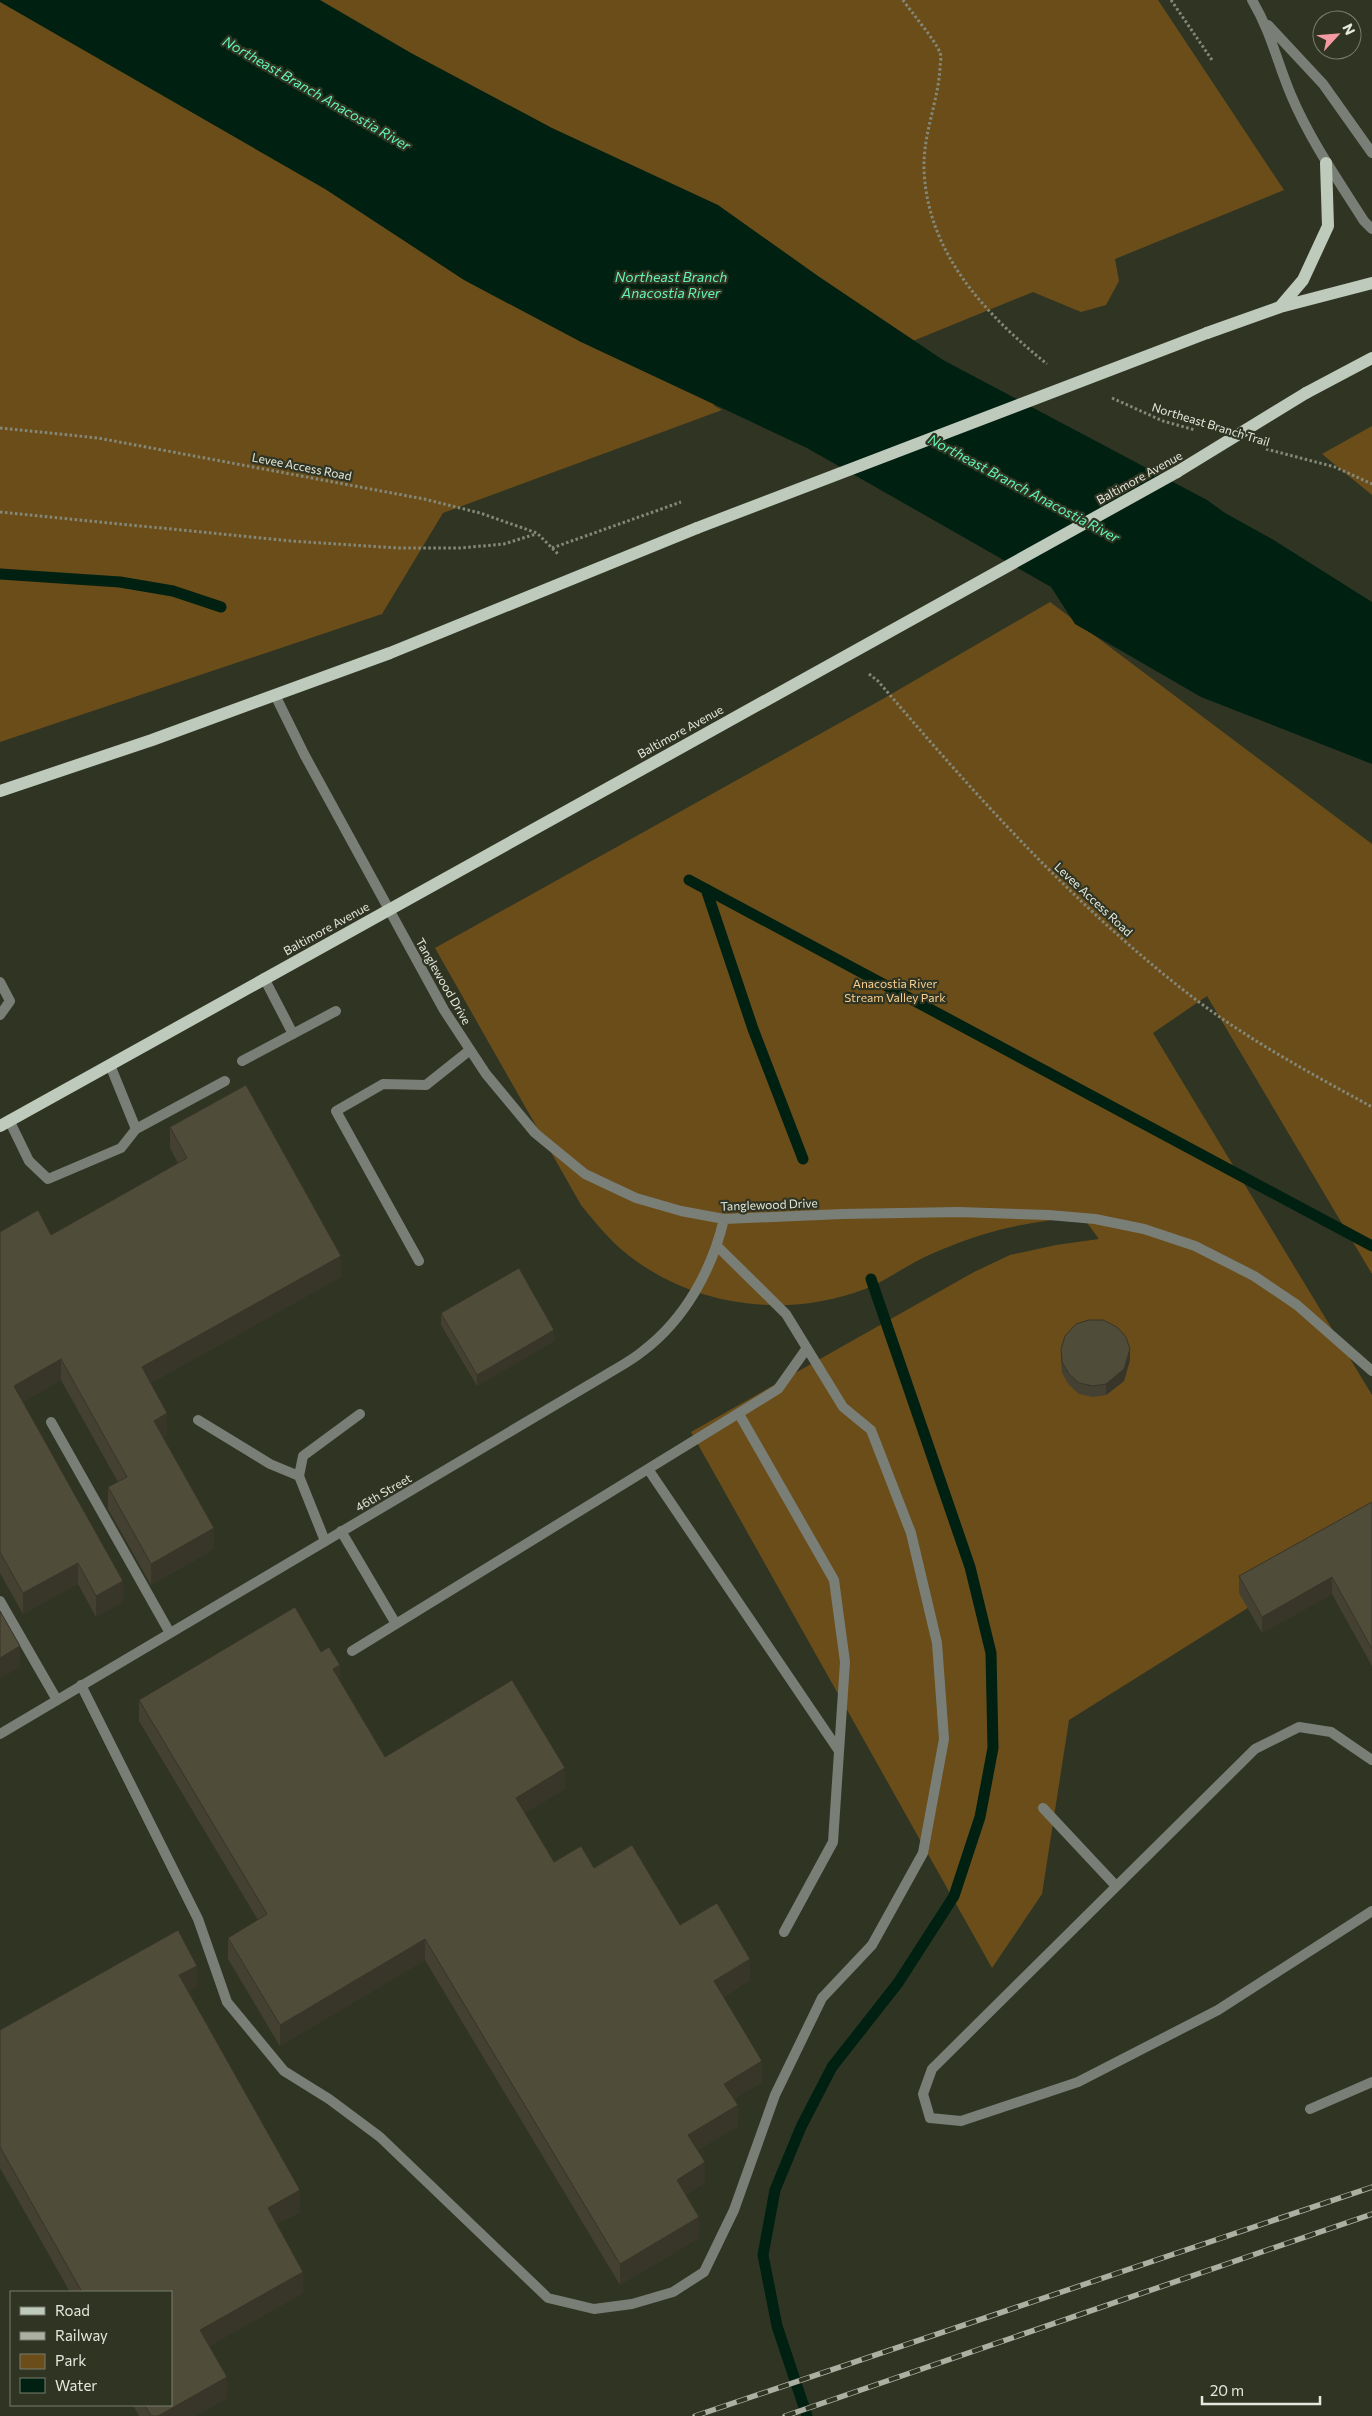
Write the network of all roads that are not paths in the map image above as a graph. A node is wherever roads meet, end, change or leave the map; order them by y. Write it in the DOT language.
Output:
graph roads {
  1 [pos="1252,0"];
  2 [pos="1266,23"];
  3 [pos="1372,153"];
  4 [pos="1326,163"];
  5 [pos="1372,229"];
  6 [pos="1372,283"];
  7 [pos="1280,307"];
  8 [pos="1372,358"];
  9 [pos="275,695"];
  10 [pos="0,791"];
  11 [pos="389,909"];
  12 [pos="264,978"];
  13 [pos="0,982"];
  14 [pos="336,1011"];
  15 [pos="0,1016"];
  16 [pos="293,1034"];
  17 [pos="470,1050"];
  18 [pos="242,1061"];
  19 [pos="110,1065"];
  20 [pos="225,1081"];
  21 [pos="5,1123"];
  22 [pos="136,1129"];
  23 [pos="724,1219"];
  24 [pos="718,1247"];
  25 [pos="420,1261"];
  26 [pos="806,1348"];
  27 [pos="1372,1371"];
  28 [pos="360,1414"];
  29 [pos="739,1414"];
  30 [pos="198,1420"];
  31 [pos="51,1422"];
  32 [pos="648,1469"];
  33 [pos="299,1476"];
  34 [pos="341,1531"];
  35 [pos="325,1541"];
  36 [pos="0,1601"];
  37 [pos="396,1624"];
  38 [pos="170,1633"];
  39 [pos="352,1651"];
  40 [pos="81,1685"];
  41 [pos="57,1700"];
  42 [pos="0,1734"];
  43 [pos="839,1751"];
  44 [pos="1372,1760"];
  45 [pos="1043,1808"];
  46 [pos="1116,1886"];
  47 [pos="1372,1911"];
  48 [pos="784,1932"];
  49 [pos="1372,2082"];
  50 [pos="1310,2109"];
  1 -- 2 [label="street"];
  2 -- 3 [label="street"];
  2 -- 4 [label="street"];
  4 -- 5 [label="street"];
  4 -- 7 [label="main road"];
  6 -- 7 [label="main road"];
  7 -- 9 [label="main road, bridge"];
  8 -- 11 [label="main road, Baltimore Avenue, bridge"];
  9 -- 10 [label="main road"];
  9 -- 11 [label="street, Tanglewood Drive"];
  11 -- 12 [label="main road, Baltimore Avenue"];
  11 -- 17 [label="street, Tanglewood Drive"];
  12 -- 16 [label="street"];
  12 -- 19 [label="main road, Baltimore Avenue"];
  13 -- 15 [label="street"];
  14 -- 16 [label="street"];
  16 -- 18 [label="street"];
  17 -- 23 [label="street, Tanglewood Drive"];
  17 -- 25 [label="street"];
  19 -- 21 [label="main road, Baltimore Avenue"];
  19 -- 22 [label="street"];
  20 -- 22 [label="street"];
  21 -- 22 [label="street"];
  23 -- 24 [label="street, 46th Street"];
  23 -- 27 [label="street, Tanglewood Drive"];
  24 -- 26 [label="street"];
  24 -- 34 [label="street, 46th Street"];
  26 -- 29 [label="street"];
  26 -- 40 [label="street"];
  28 -- 33 [label="street"];
  29 -- 32 [label="street"];
  29 -- 43 [label="street"];
  30 -- 33 [label="street"];
  31 -- 38 [label="street"];
  32 -- 37 [label="street"];
  32 -- 43 [label="street"];
  33 -- 35 [label="street"];
  34 -- 35 [label="street, 46th Street"];
  34 -- 37 [label="street"];
  35 -- 38 [label="street, 46th Street"];
  36 -- 41 [label="street"];
  37 -- 39 [label="street"];
  38 -- 40 [label="street, 46th Street"];
  40 -- 41 [label="street, 46th Street"];
  41 -- 42 [label="street, 46th Street"];
  43 -- 48 [label="street"];
  44 -- 46 [label="street"];
  45 -- 46 [label="street"];
  46 -- 47 [label="street"];
  49 -- 50 [label="street"];
}
